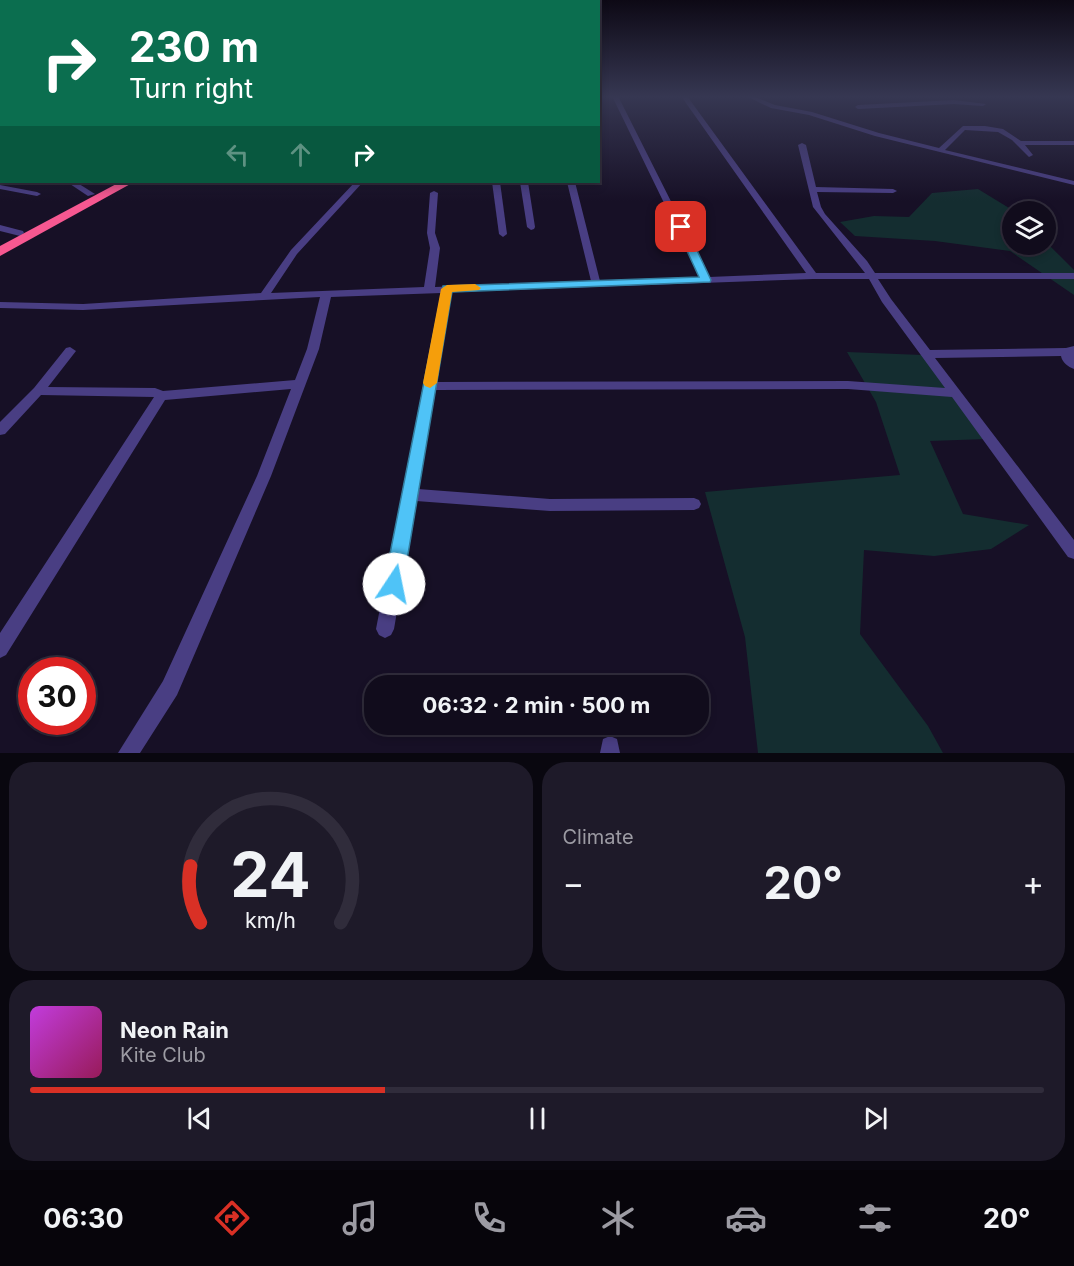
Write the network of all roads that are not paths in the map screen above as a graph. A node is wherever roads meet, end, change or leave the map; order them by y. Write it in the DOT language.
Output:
graph roads {
  1 [pos="632,131"];
  2 [pos="709,131"];
  3 [pos="865,131"];
  4 [pos="960,131"];
  5 [pos="1004,131"];
  6 [pos="1020,143"];
  7 [pos="1074,143"];
  8 [pos="802,145"];
  9 [pos="941,150"];
  10 [pos="1029,155"];
  11 [pos="110,183"];
  12 [pos="126,183"];
  13 [pos="358,183"];
  14 [pos="496,183"];
  15 [pos="524,183"];
  16 [pos="572,183"];
  17 [pos="1074,183"];
  18 [pos="74,184"];
  19 [pos="0,187"];
  20 [pos="89,188"];
  21 [pos="813,189"];
  22 [pos="892,191"];
  23 [pos="434,193"];
  24 [pos="37,194"];
  25 [pos="531,227"];
  26 [pos="0,228"];
  27 [pos="20,232"];
  28 [pos="503,234"];
  29 [pos="0,243"];
  30 [pos="0,252"];
  31 [pos="813,276"];
  32 [pos="1074,276"];
  33 [pos="873,277"];
  34 [pos="706,280"];
  35 [pos="596,283"];
  36 [pos="447,289"];
  37 [pos="429,290"];
  38 [pos="326,295"];
  39 [pos="264,296"];
  40 [pos="0,306"];
  41 [pos="70,351"];
  42 [pos="1071,351"];
  43 [pos="928,354"];
  44 [pos="1074,365"];
  45 [pos="300,384"];
  46 [pos="430,386"];
  47 [pos="38,391"];
  48 [pos="957,393"];
  49 [pos="161,396"];
  50 [pos="0,430"];
  51 [pos="411,495"];
  52 [pos="694,504"];
  53 [pos="1074,552"];
  54 [pos="385,629"];
  55 [pos="0,649"];
  56 [pos="128,753"];
  1 -- 34 [label="street"];
  2 -- 31 [label="street"];
  3 -- 9 [label="street"];
  4 -- 9 [label="street"];
  5 -- 6 [label="street"];
  6 -- 7 [label="street"];
  6 -- 10 [label="street"];
  8 -- 21 [label="street"];
  9 -- 17 [label="street"];
  11 -- 20 [label="highway"];
  12 -- 30 [label="highway"];
  13 -- 39 [label="street"];
  14 -- 28 [label="street"];
  15 -- 25 [label="street"];
  16 -- 35 [label="street"];
  18 -- 20 [label="street"];
  18 -- 20 [label="street"];
  19 -- 24 [label="street"];
  20 -- 27 [label="highway"];
  21 -- 22 [label="street"];
  21 -- 33 [label="street"];
  23 -- 37 [label="street"];
  26 -- 27 [label="street"];
  27 -- 29 [label="highway"];
  31 -- 33 [label="street"];
  31 -- 34 [label="street"];
  32 -- 33 [label="street"];
  33 -- 43 [label="street"];
  34 -- 35 [label="street"];
  35 -- 36 [label="street"];
  36 -- 37 [label="street"];
  36 -- 46 [label="street"];
  37 -- 38 [label="street"];
  38 -- 39 [label="street"];
  38 -- 45 [label="street"];
  39 -- 40 [label="street"];
  41 -- 47 [label="street"];
  42 -- 43 [label="street"];
  42 -- 44 [label="street"];
  43 -- 48 [label="street"];
  45 -- 49 [label="street"];
  45 -- 56 [label="street"];
  46 -- 48 [label="street"];
  46 -- 51 [label="street"];
  47 -- 49 [label="street"];
  47 -- 50 [label="street"];
  48 -- 53 [label="street"];
  49 -- 55 [label="street"];
  51 -- 52 [label="street"];
  51 -- 54 [label="street"];
}
